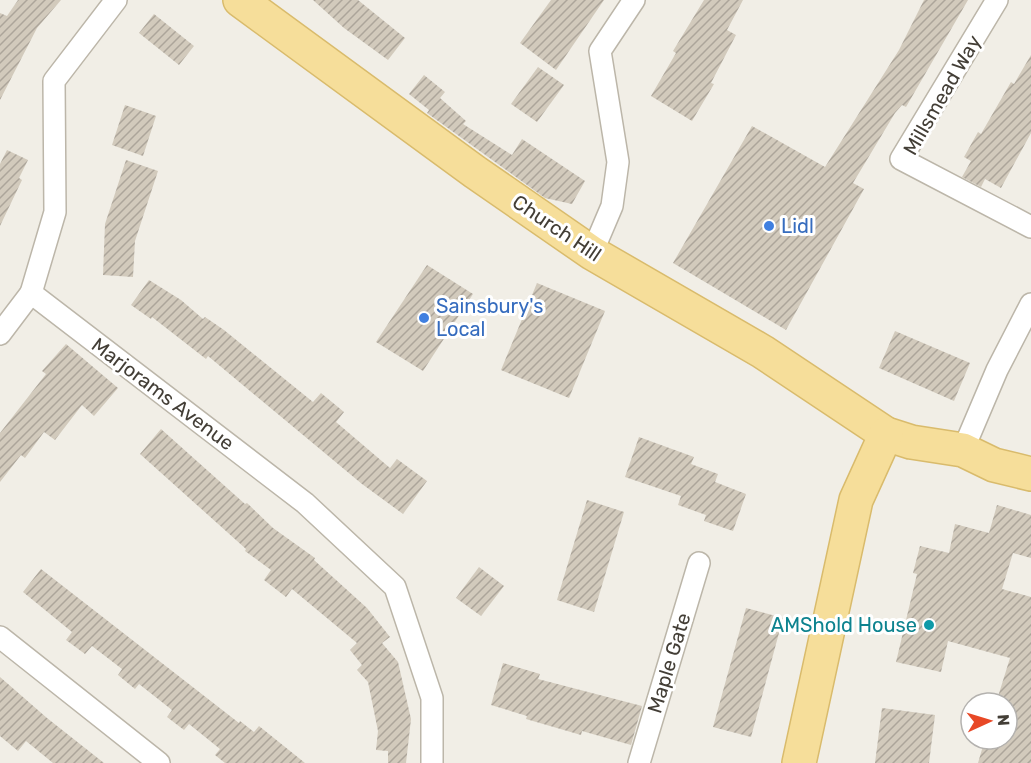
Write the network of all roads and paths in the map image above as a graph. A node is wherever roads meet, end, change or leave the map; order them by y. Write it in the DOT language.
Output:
graph roads {
  1 [pos="116,0"];
  2 [pos="240,0"];
  3 [pos="634,0"];
  4 [pos="997,0"];
  5 [pos="1031,227"];
  6 [pos="592,253"];
  7 [pos="31,293"];
  8 [pos="1031,304"];
  9 [pos="0,334"];
  10 [pos="886,434"];
  11 [pos="963,450"];
  12 [pos="1031,474"];
  13 [pos="699,563"];
  14 [pos="0,637"];
  15 [pos="159,763"];
  16 [pos="432,763"];
  17 [pos="639,763"];
  18 [pos="799,763"];
  1 -- 7 [label="street"];
  2 -- 6 [label="main road, Church Hill"];
  3 -- 6 [label="street"];
  4 -- 5 [label="street, Millsmead Way"];
  6 -- 10 [label="main road, Church Hill"];
  7 -- 9 [label="street"];
  7 -- 16 [label="street, Marjorams Avenue"];
  8 -- 11 [label="street"];
  10 -- 11 [label="main road, Church Hill"];
  10 -- 18 [label="main road"];
  11 -- 12 [label="main road, Church Hill"];
  13 -- 17 [label="street, Maple Gate"];
  14 -- 15 [label="street"];
}
